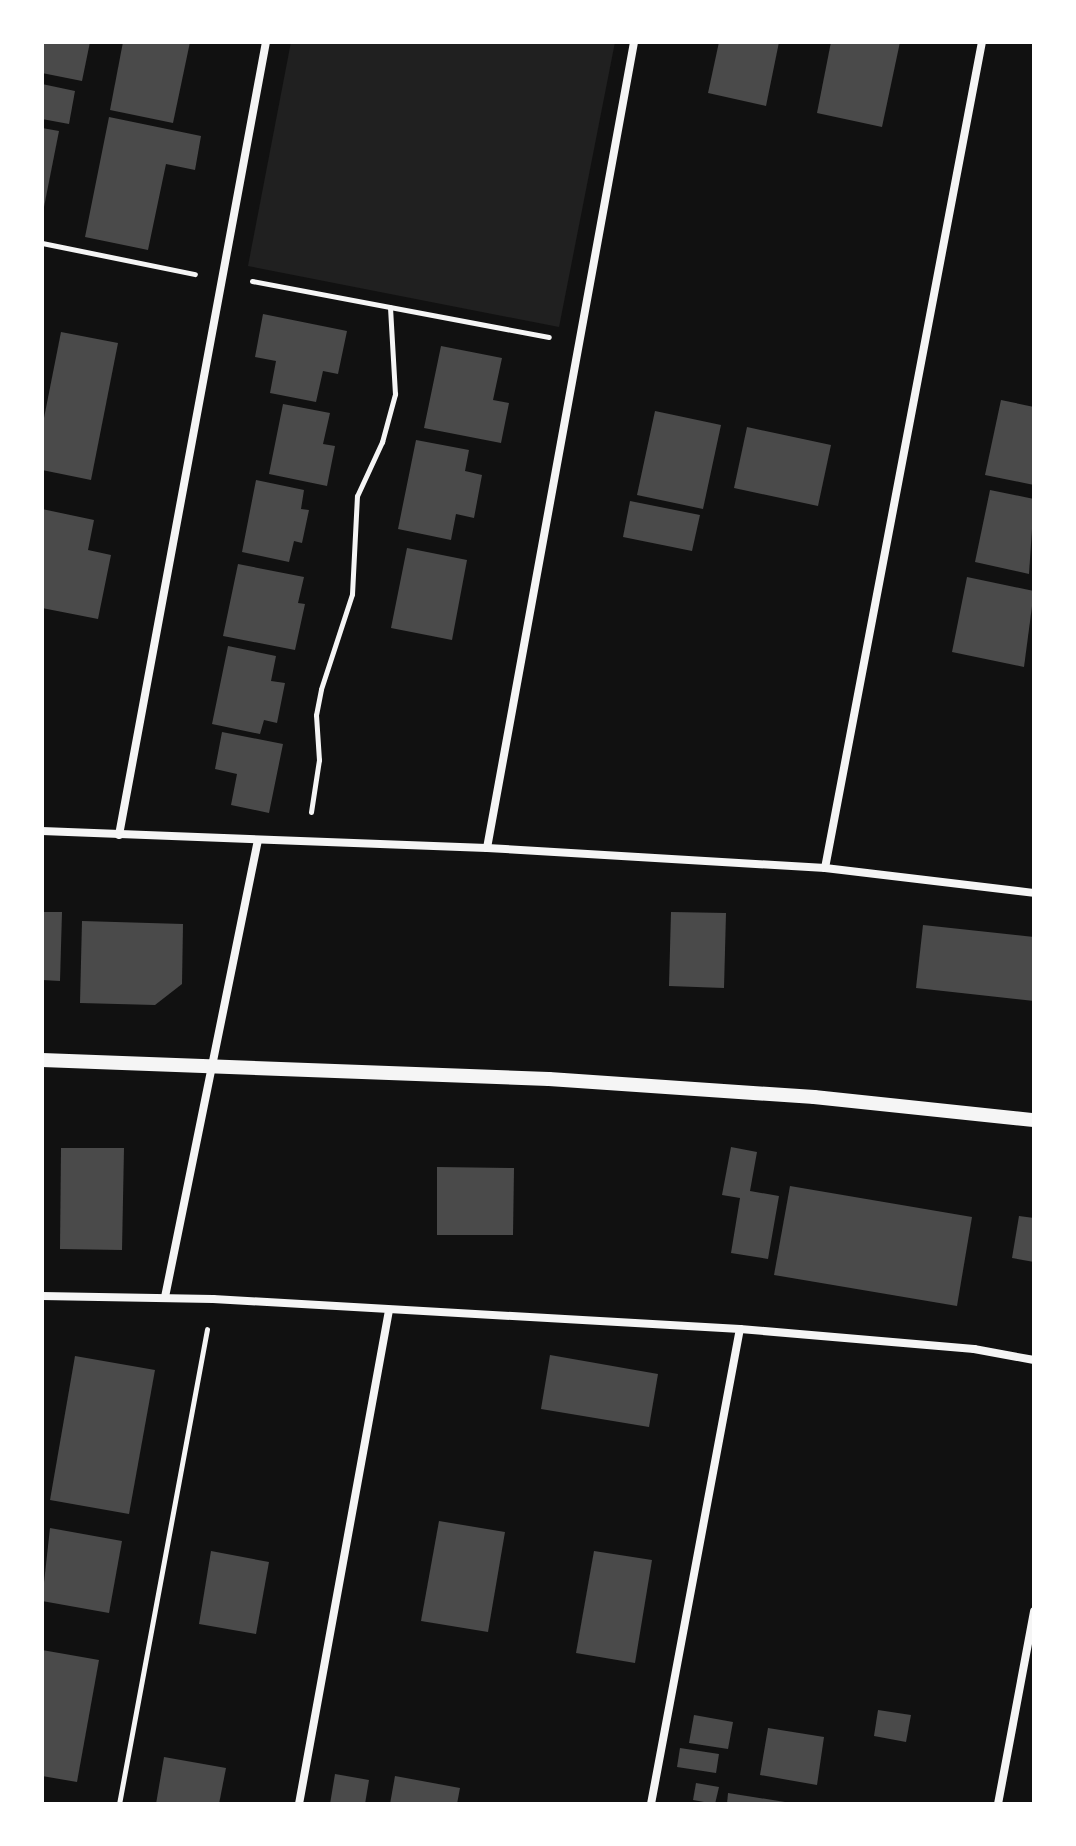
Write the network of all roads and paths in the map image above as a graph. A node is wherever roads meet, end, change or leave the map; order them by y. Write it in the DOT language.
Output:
graph roads {
  1 [pos="266,42"];
  2 [pos="634,42"];
  3 [pos="982,42"];
  4 [pos="42,243"];
  5 [pos="222,280"];
  6 [pos="390,307"];
  7 [pos="578,342"];
  8 [pos="42,831"];
  9 [pos="119,835"];
  10 [pos="258,840"];
  11 [pos="306,841"];
  12 [pos="487,848"];
  13 [pos="825,868"];
  14 [pos="1034,893"];
  15 [pos="42,1060"];
  16 [pos="216,1067"];
  17 [pos="1034,1120"];
  18 [pos="42,1296"];
  19 [pos="165,1297"];
  20 [pos="213,1299"];
  21 [pos="389,1310"];
  22 [pos="740,1329"];
  23 [pos="1034,1360"];
  24 [pos="1034,1611"];
  25 [pos="119,1804"];
  26 [pos="299,1804"];
  27 [pos="651,1804"];
  28 [pos="998,1804"];
  1 -- 5 [label="street"];
  2 -- 7 [label="street"];
  3 -- 13 [label="street"];
  4 -- 5 [label="path"];
  5 -- 6 [label="path"];
  5 -- 9 [label="street"];
  6 -- 7 [label="path"];
  6 -- 11 [label="path"];
  7 -- 12 [label="street"];
  8 -- 9 [label="street"];
  9 -- 10 [label="street"];
  10 -- 11 [label="street"];
  10 -- 16 [label="street"];
  11 -- 12 [label="street"];
  12 -- 13 [label="street"];
  13 -- 14 [label="street"];
  15 -- 16 [label="street"];
  16 -- 17 [label="street"];
  16 -- 19 [label="street"];
  18 -- 19 [label="street"];
  19 -- 20 [label="street"];
  20 -- 21 [label="street"];
  20 -- 25 [label="path"];
  21 -- 22 [label="street"];
  21 -- 26 [label="street"];
  22 -- 23 [label="street"];
  22 -- 27 [label="street"];
  24 -- 28 [label="street"];
}
